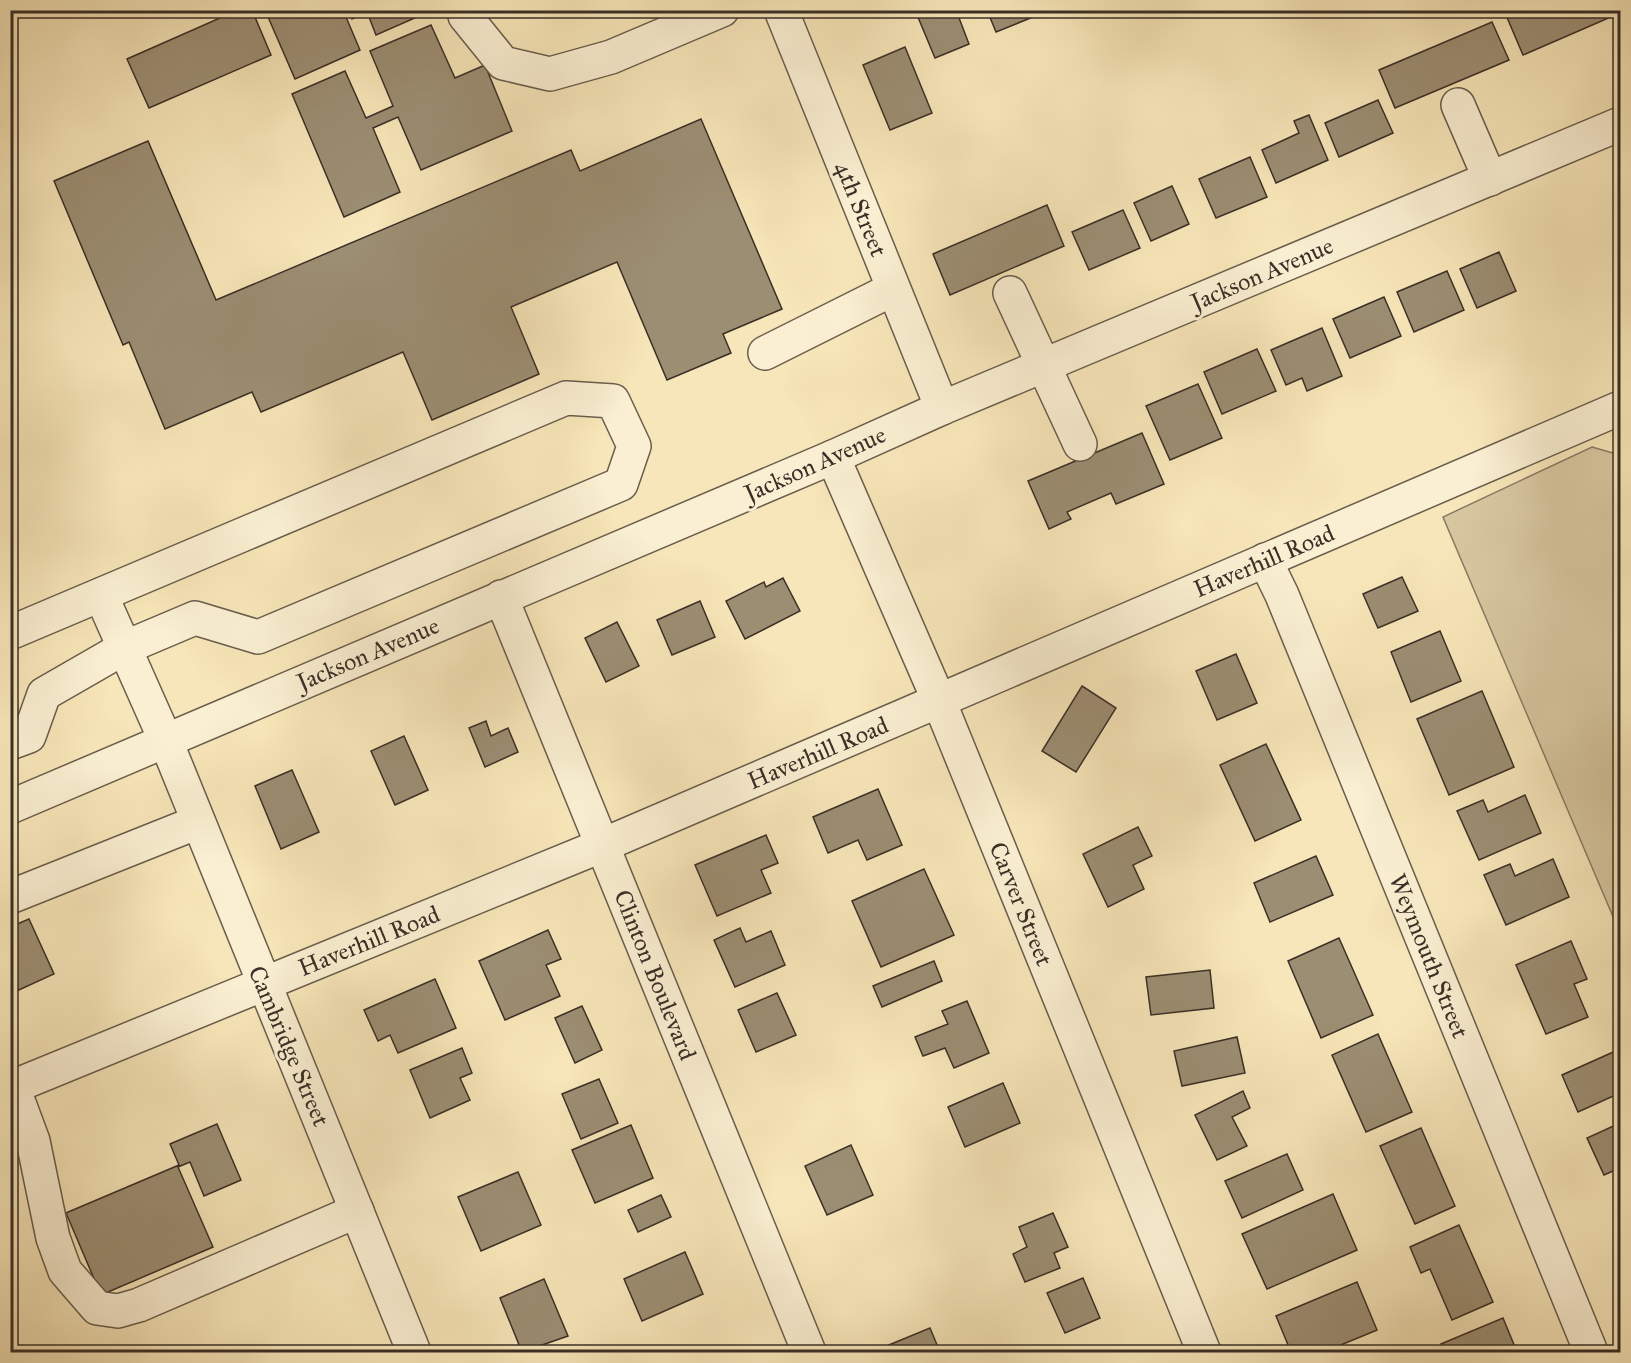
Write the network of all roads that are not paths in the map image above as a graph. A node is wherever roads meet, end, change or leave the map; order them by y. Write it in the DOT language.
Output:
graph roads {
  1 [pos="465,10"];
  2 [pos="722,10"];
  3 [pos="781,10"];
  4 [pos="1458,105"];
  5 [pos="1620,124"];
  6 [pos="1490,178"];
  7 [pos="893,289"];
  8 [pos="1010,293"];
  9 [pos="765,353"];
  10 [pos="1044,365"];
  11 [pos="942,408"];
  12 [pos="1620,408"];
  13 [pos="1080,444"];
  14 [pos="833,458"];
  15 [pos="1265,560"];
  16 [pos="101,595"];
  17 [pos="501,597"];
  18 [pos="10,633"];
  19 [pos="124,648"];
  20 [pos="939,701"];
  21 [pos="165,739"];
  22 [pos="10,744"];
  23 [pos="10,807"];
  24 [pos="198,822"];
  25 [pos="603,845"];
  26 [pos="10,897"];
  27 [pos="263,985"];
  28 [pos="12,1087"];
  29 [pos="357,1211"];
  30 [pos="414,1353"];
  31 [pos="809,1353"];
  32 [pos="1204,1353"];
  33 [pos="1591,1353"];
  1 -- 2 [label="street"];
  3 -- 7 [label="street, 4th Street"];
  4 -- 6 [label="street"];
  5 -- 6 [label="street, Jackson Avenue"];
  6 -- 10 [label="street, Jackson Avenue"];
  7 -- 9 [label="street"];
  7 -- 11 [label="street, 4th Street"];
  8 -- 10 [label="street"];
  10 -- 11 [label="street, Jackson Avenue"];
  10 -- 13 [label="street"];
  11 -- 14 [label="street, Jackson Avenue"];
  12 -- 15 [label="street, Haverhill Road"];
  14 -- 17 [label="street, Jackson Avenue"];
  14 -- 20 [label="street, Carver Street"];
  15 -- 20 [label="street, Haverhill Road"];
  15 -- 33 [label="street, Weymouth Street"];
  16 -- 18 [label="street"];
  16 -- 19 [label="street, Cambridge Street"];
  16 -- 19 [label="street"];
  17 -- 21 [label="street, Jackson Avenue"];
  17 -- 25 [label="street, Clinton Boulevard"];
  19 -- 21 [label="street, Cambridge Street"];
  19 -- 22 [label="street"];
  20 -- 25 [label="street, Haverhill Road"];
  20 -- 32 [label="street, Carver Street"];
  21 -- 23 [label="street, Jackson Avenue"];
  21 -- 24 [label="street, Cambridge Street"];
  24 -- 26 [label="street"];
  24 -- 27 [label="street, Cambridge Street"];
  25 -- 27 [label="street, Haverhill Road"];
  25 -- 31 [label="street, Clinton Boulevard"];
  27 -- 28 [label="street, Haverhill Road"];
  27 -- 29 [label="street, Cambridge Street"];
  28 -- 29 [label="street"];
  29 -- 30 [label="street, Cambridge Street"];
}
